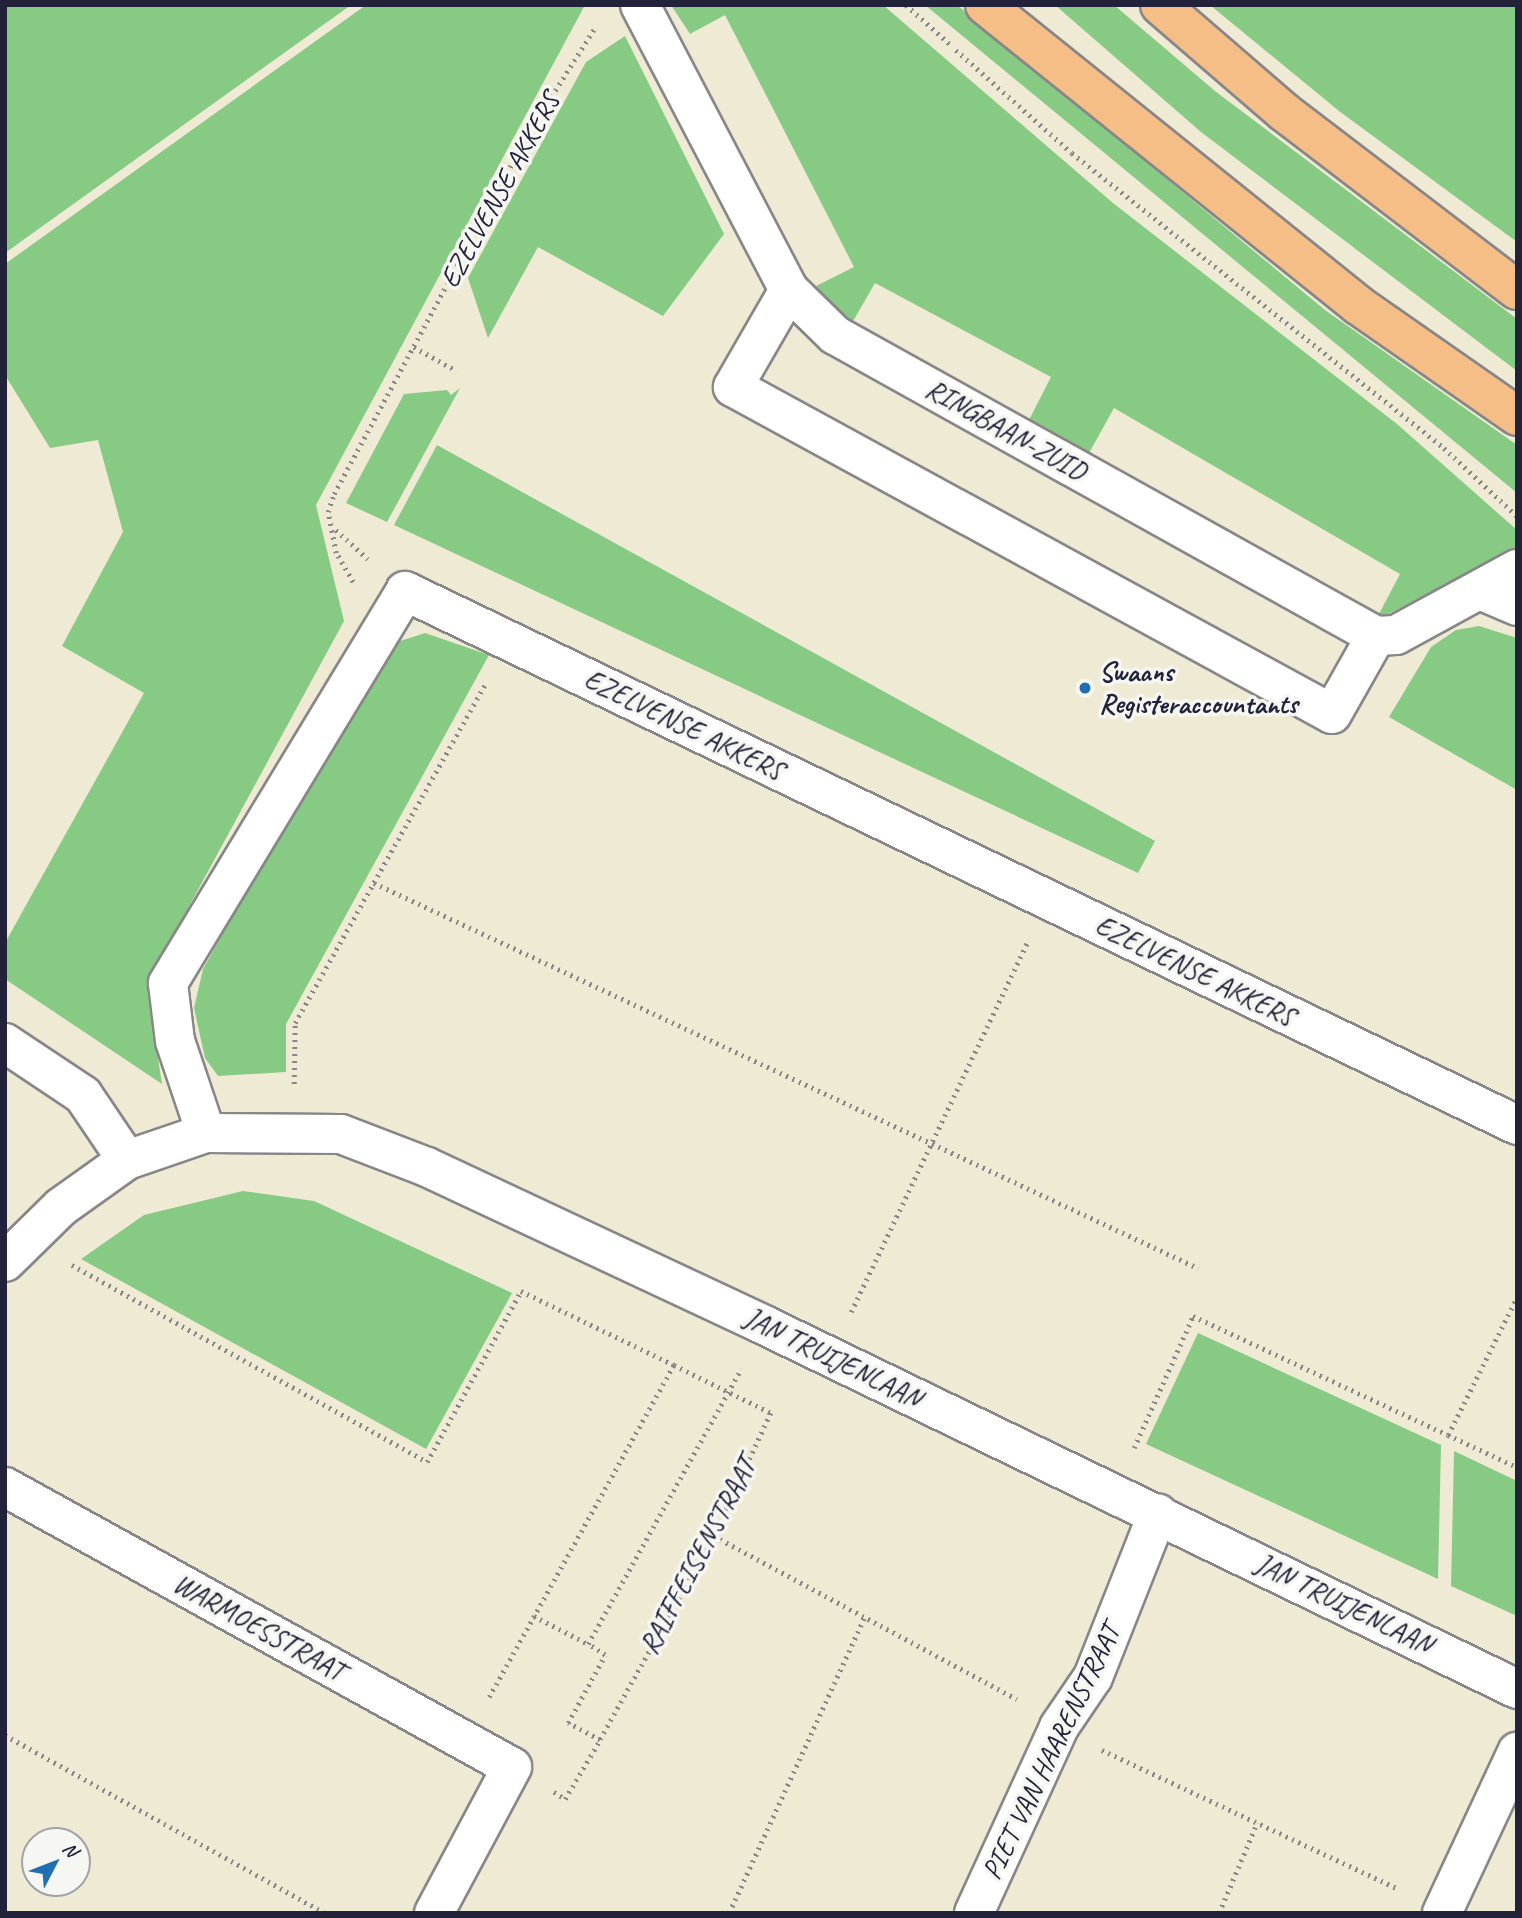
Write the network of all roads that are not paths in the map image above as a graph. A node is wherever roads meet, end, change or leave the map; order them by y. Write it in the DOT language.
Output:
graph roads {
  1 [pos="985,5"];
  2 [pos="1160,5"];
  3 [pos="622,10"];
  4 [pos="789,290"];
  5 [pos="1517,290"];
  6 [pos="1517,416"];
  7 [pos="1517,569"];
  8 [pos="1480,590"];
  9 [pos="1517,606"];
  10 [pos="1376,636"];
  11 [pos="5,1043"];
  12 [pos="1517,1125"];
  13 [pos="206,1133"];
  14 [pos="127,1160"];
  15 [pos="5,1262"];
  16 [pos="5,1487"];
  17 [pos="1158,1513"];
  18 [pos="1517,1689"];
  19 [pos="1517,1752"];
  20 [pos="434,1913"];
  21 [pos="974,1913"];
  22 [pos="1442,1913"];
  1 -- 6 [label="main road"];
  2 -- 5 [label="main road"];
  3 -- 4 [label="street, RINGBAAN-ZUID"];
  4 -- 10 [label="street, RINGBAAN-ZUID"];
  4 -- 10 [label="street"];
  7 -- 8 [label="street"];
  8 -- 9 [label="street"];
  8 -- 10 [label="street"];
  11 -- 14 [label="street"];
  12 -- 13 [label="street, EZELVENSE AKKERS"];
  13 -- 14 [label="street, JAN TRUIJENLAAN"];
  13 -- 17 [label="street, JAN TRUIJENLAAN"];
  14 -- 15 [label="street, JAN TRUIJENLAAN"];
  16 -- 20 [label="street, WARMOESSTRAAT"];
  17 -- 18 [label="street, JAN TRUIJENLAAN"];
  17 -- 21 [label="street, PIET VAN HAARENSTRAAT"];
  19 -- 22 [label="street"];
}
